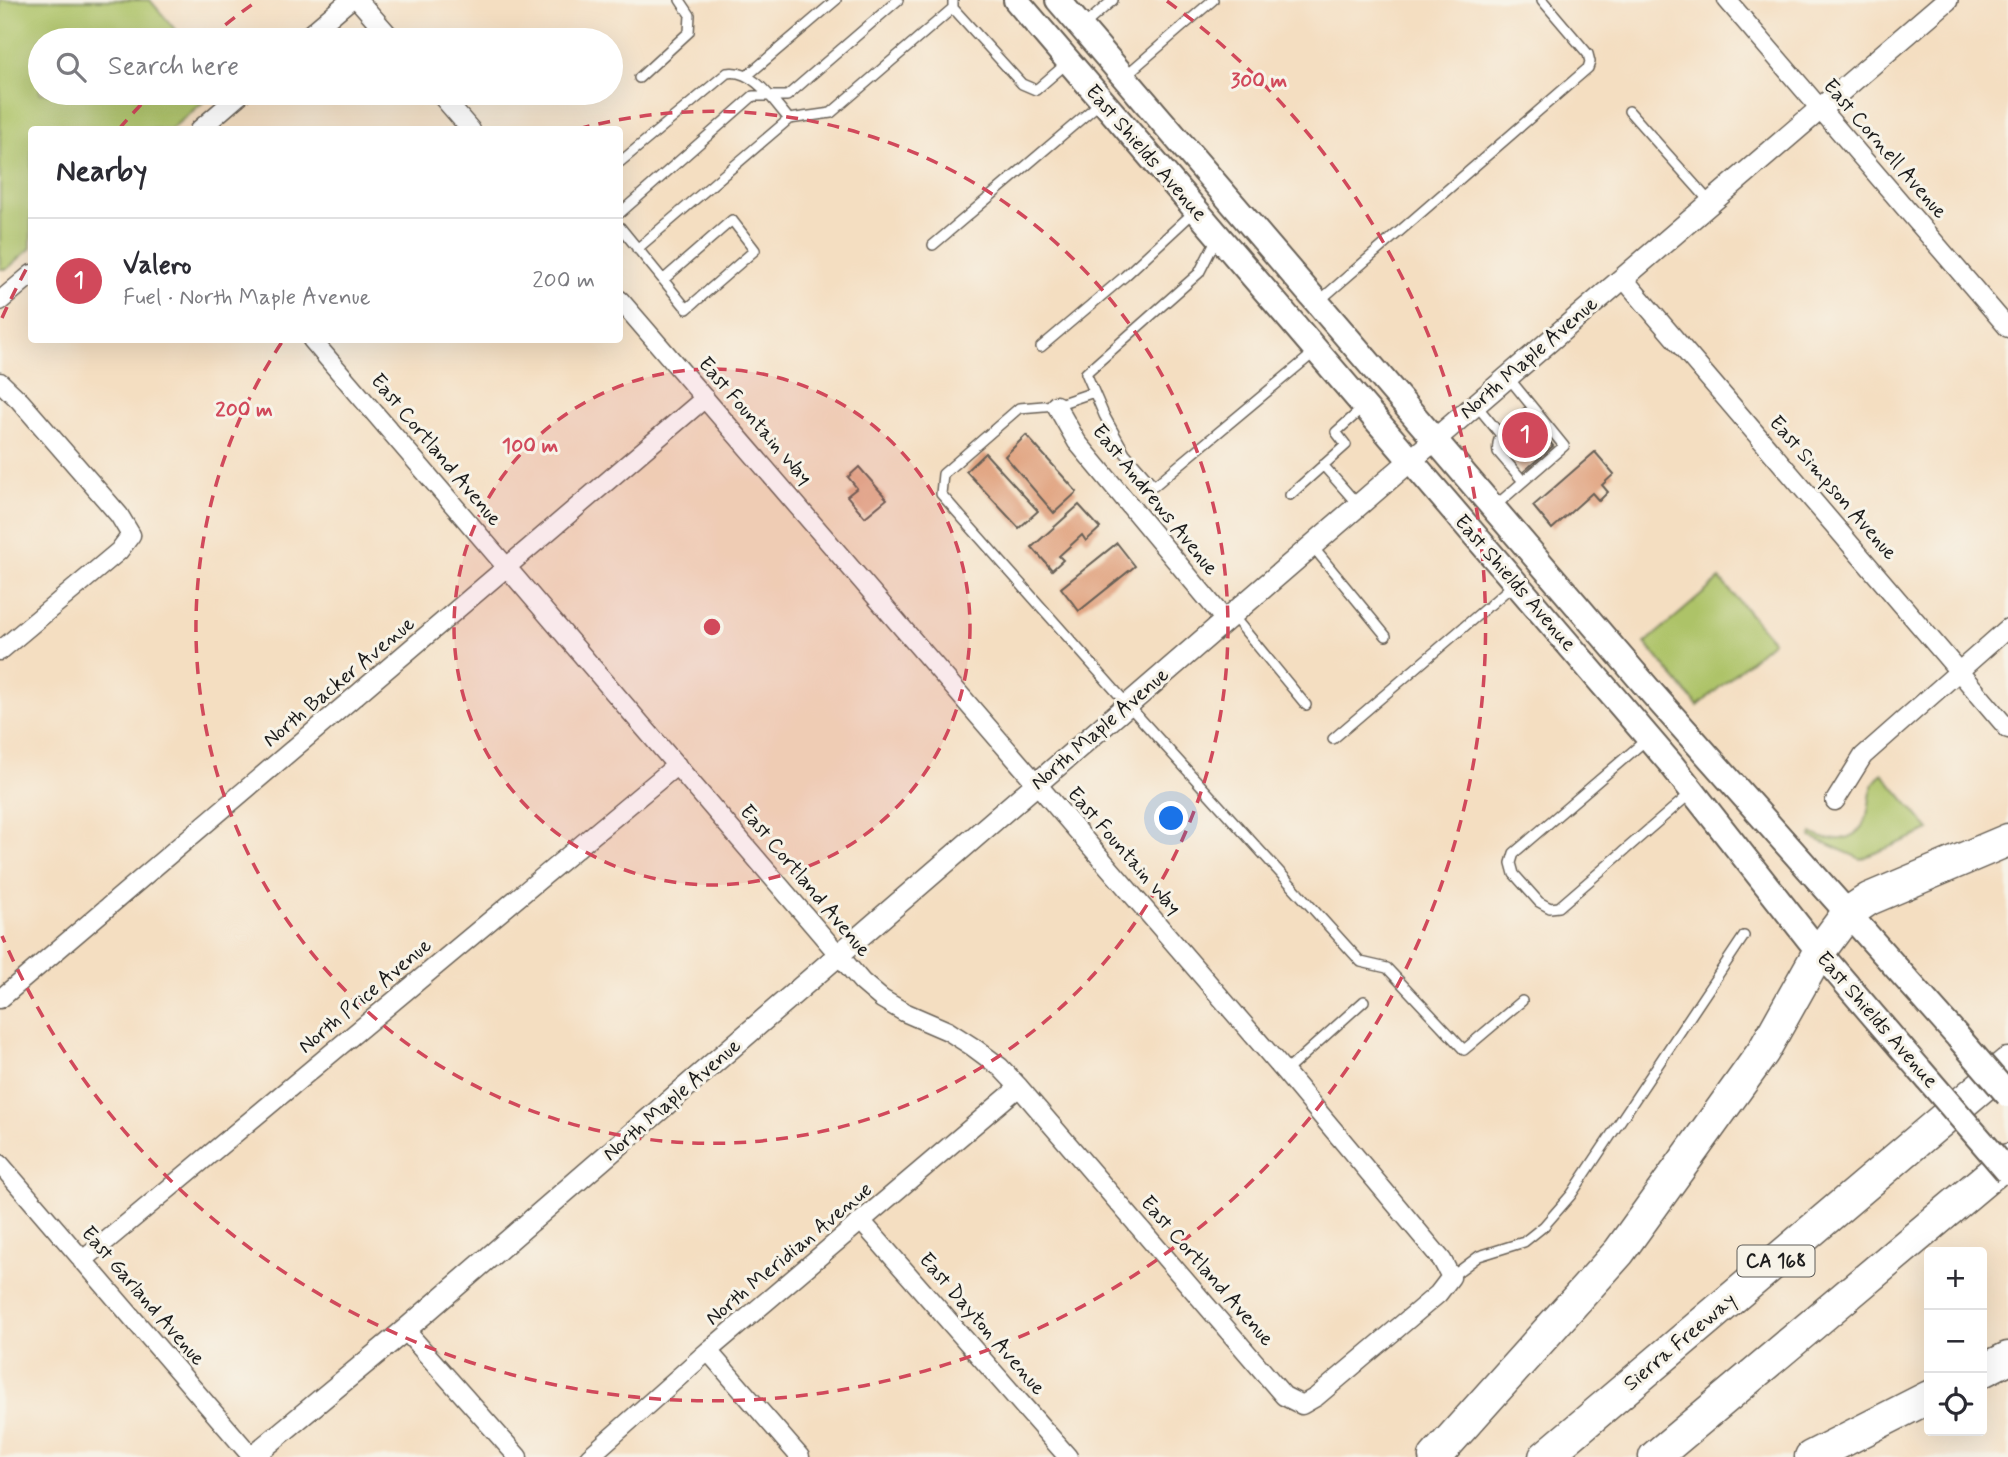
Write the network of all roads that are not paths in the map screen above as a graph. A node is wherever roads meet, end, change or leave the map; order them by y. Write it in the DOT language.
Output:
graph roads {
  1 [pos="350,0"];
  2 [pos="358,0"];
  3 [pos="680,0"];
  4 [pos="836,0"];
  5 [pos="898,0"];
  6 [pos="1016,0"];
  7 [pos="1043,0"];
  8 [pos="1058,0"];
  9 [pos="1113,0"];
  10 [pos="1213,0"];
  11 [pos="1542,0"];
  12 [pos="1727,0"];
  13 [pos="1947,0"];
  14 [pos="953,4"];
  15 [pos="1082,27"];
  16 [pos="317,28"];
  17 [pos="382,28"];
  18 [pos="1069,62"];
  19 [pos="748,75"];
  20 [pos="1124,77"];
  21 [pos="639,78"];
  22 [pos="770,98"];
  23 [pos="1102,101"];
  24 [pos="228,105"];
  25 [pos="449,105"];
  26 [pos="1820,109"];
  27 [pos="1629,111"];
  28 [pos="789,119"];
  29 [pos="204,126"];
  30 [pos="468,126"];
  31 [pos="623,159"];
  32 [pos="1710,202"];
  33 [pos="1196,210"];
  34 [pos="623,211"];
  35 [pos="623,231"];
  36 [pos="1218,236"];
  37 [pos="933,245"];
  38 [pos="637,248"];
  39 [pos="28,277"];
  40 [pos="1623,278"];
  41 [pos="663,280"];
  42 [pos="0,301"];
  43 [pos="623,303"];
  44 [pos="1317,303"];
  45 [pos="2008,328"];
  46 [pos="315,343"];
  47 [pos="1041,347"];
  48 [pos="1316,351"];
  49 [pos="1508,377"];
  50 [pos="0,382"];
  51 [pos="1094,392"];
  52 [pos="705,398"];
  53 [pos="1056,405"];
  54 [pos="1475,405"];
  55 [pos="1364,407"];
  56 [pos="1533,408"];
  57 [pos="1500,435"];
  58 [pos="1434,440"];
  59 [pos="1410,461"];
  60 [pos="1323,465"];
  61 [pos="1523,481"];
  62 [pos="1290,495"];
  63 [pos="1359,505"];
  64 [pos="1493,509"];
  65 [pos="1312,545"];
  66 [pos="507,569"];
  67 [pos="1515,583"];
  68 [pos="1228,617"];
  69 [pos="2008,628"];
  70 [pos="1385,636"];
  71 [pos="0,651"];
  72 [pos="1959,671"];
  73 [pos="1128,705"];
  74 [pos="1306,705"];
  75 [pos="2008,729"];
  76 [pos="1648,738"];
  77 [pos="1333,739"];
  78 [pos="677,765"];
  79 [pos="1036,785"];
  80 [pos="1693,792"];
  81 [pos="1835,801"];
  82 [pos="2008,840"];
  83 [pos="1848,913"];
  84 [pos="1744,936"];
  85 [pos="1819,953"];
  86 [pos="839,956"];
  87 [pos="0,999"];
  88 [pos="1364,1001"];
  89 [pos="1522,1001"];
  90 [pos="2008,1064"];
  91 [pos="1284,1072"];
  92 [pos="1020,1087"];
  93 [pos="2008,1095"];
  94 [pos="2008,1160"];
  95 [pos="0,1164"];
  96 [pos="2008,1172"];
  97 [pos="862,1222"];
  98 [pos="82,1261"];
  99 [pos="1451,1277"];
  100 [pos="405,1330"];
  101 [pos="708,1351"];
  102 [pos="2008,1357"];
  103 [pos="1987,1368"];
  104 [pos="1924,1400"];
  105 [pos="252,1457"];
  106 [pos="517,1457"];
  107 [pos="589,1457"];
  108 [pos="800,1457"];
  109 [pos="1068,1457"];
  110 [pos="1435,1457"];
  111 [pos="1545,1457"];
  112 [pos="1656,1457"];
  113 [pos="1811,1457"];
  1 -- 16 [label="street"];
  2 -- 17 [label="street"];
  3 -- 21 [label="lane"];
  4 -- 19 [label="lane"];
  5 -- 22 [label="lane"];
  6 -- 18 [label="main road, East Shields Avenue"];
  7 -- 15 [label="main road"];
  8 -- 15 [label="main road, East Shields Avenue"];
  9 -- 15 [label="lane"];
  10 -- 20 [label="lane"];
  11 -- 44 [label="lane"];
  12 -- 26 [label="street, East Cornell Avenue"];
  13 -- 26 [label="street, North Maple Avenue"];
  14 -- 18 [label="lane"];
  14 -- 28 [label="lane"];
  15 -- 20 [label="main road, East Shields Avenue"];
  18 -- 23 [label="main road, East Shields Avenue"];
  19 -- 22 [label="lane"];
  19 -- 31 [label="lane"];
  20 -- 44 [label="main road, East Shields Avenue"];
  22 -- 28 [label="lane"];
  22 -- 34 [label="lane"];
  23 -- 33 [label="main road, East Shields Avenue"];
  23 -- 37 [label="lane"];
  24 -- 29 [label="street"];
  25 -- 30 [label="street"];
  26 -- 32 [label="street, North Maple Avenue"];
  26 -- 45 [label="street, East Cornell Avenue"];
  27 -- 32 [label="lane"];
  28 -- 38 [label="lane"];
  32 -- 40 [label="street, North Maple Avenue"];
  33 -- 36 [label="main road, East Shields Avenue"];
  33 -- 47 [label="lane"];
  35 -- 38 [label="lane"];
  36 -- 48 [label="main road, East Shields Avenue"];
  36 -- 51 [label="lane"];
  38 -- 41 [label="lane"];
  39 -- 42 [label="street"];
  40 -- 49 [label="street, North Maple Avenue"];
  40 -- 72 [label="street, East Simpson Avenue"];
  41 -- 41 [label="lane"];
  43 -- 52 [label="street, East Fountain Way"];
  44 -- 58 [label="main road, East Shields Avenue"];
  46 -- 66 [label="street, East Cortland Avenue"];
  48 -- 51 [label="lane"];
  48 -- 55 [label="main road, East Shields Avenue"];
  49 -- 54 [label="street, North Maple Avenue"];
  49 -- 56 [label="lane"];
  50 -- 71 [label="street"];
  51 -- 53 [label="lane"];
  52 -- 66 [label="street, North Backer Avenue"];
  52 -- 79 [label="street, East Fountain Way"];
  53 -- 68 [label="street, East Andrews Avenue"];
  53 -- 73 [label="lane"];
  54 -- 57 [label="lane"];
  54 -- 58 [label="street, North Maple Avenue"];
  55 -- 59 [label="main road, East Shields Avenue"];
  55 -- 60 [label="lane"];
  56 -- 57 [label="lane"];
  56 -- 61 [label="lane"];
  57 -- 61 [label="lane"];
  58 -- 59 [label="street, North Maple Avenue"];
  58 -- 64 [label="main road, East Shields Avenue"];
  59 -- 63 [label="street, North Maple Avenue"];
  59 -- 67 [label="main road, East Shields Avenue"];
  60 -- 62 [label="lane"];
  60 -- 63 [label="lane"];
  61 -- 64 [label="lane"];
  63 -- 65 [label="street, North Maple Avenue"];
  64 -- 83 [label="main road, East Shields Avenue"];
  65 -- 68 [label="street, North Maple Avenue"];
  65 -- 70 [label="lane"];
  66 -- 78 [label="street, East Cortland Avenue"];
  66 -- 87 [label="street, North Backer Avenue"];
  67 -- 76 [label="main road, East Shields Avenue"];
  67 -- 77 [label="lane"];
  68 -- 73 [label="street, North Maple Avenue"];
  68 -- 74 [label="lane"];
  69 -- 72 [label="street"];
  72 -- 75 [label="street, East Simpson Avenue"];
  72 -- 81 [label="street"];
  73 -- 79 [label="street, North Maple Avenue"];
  73 -- 89 [label="lane"];
  76 -- 80 [label="main road, East Shields Avenue"];
  76 -- 80 [label="lane"];
  78 -- 86 [label="street, East Cortland Avenue"];
  78 -- 98 [label="street, North Price Avenue"];
  79 -- 86 [label="street, North Maple Avenue"];
  79 -- 91 [label="street, East Fountain Way"];
  80 -- 85 [label="main road, East Shields Avenue"];
  82 -- 83 [label="highway"];
  83 -- 85 [label="highway"];
  83 -- 93 [label="main road, East Shields Avenue, bridge"];
  84 -- 99 [label="lane"];
  85 -- 96 [label="main road, East Shields Avenue, bridge"];
  85 -- 110 [label="highway"];
  86 -- 92 [label="street, East Cortland Avenue"];
  86 -- 100 [label="street, North Maple Avenue"];
  88 -- 91 [label="lane"];
  90 -- 111 [label="highway, Sierra Freeway / CA 168"];
  91 -- 99 [label="street, East Fountain Way"];
  92 -- 97 [label="street, North Meridian Avenue"];
  92 -- 99 [label="street, East Cortland Avenue"];
  94 -- 112 [label="highway"];
  95 -- 98 [label="street, East Garland Avenue"];
  97 -- 101 [label="street, North Meridian Avenue"];
  97 -- 109 [label="street, East Dayton Avenue"];
  98 -- 105 [label="street, East Garland Avenue"];
  100 -- 105 [label="street, North Maple Avenue"];
  100 -- 106 [label="street"];
  101 -- 107 [label="street, North Meridian Avenue"];
  101 -- 108 [label="street"];
  102 -- 103 [label="highway"];
  104 -- 113 [label="highway"];
}
